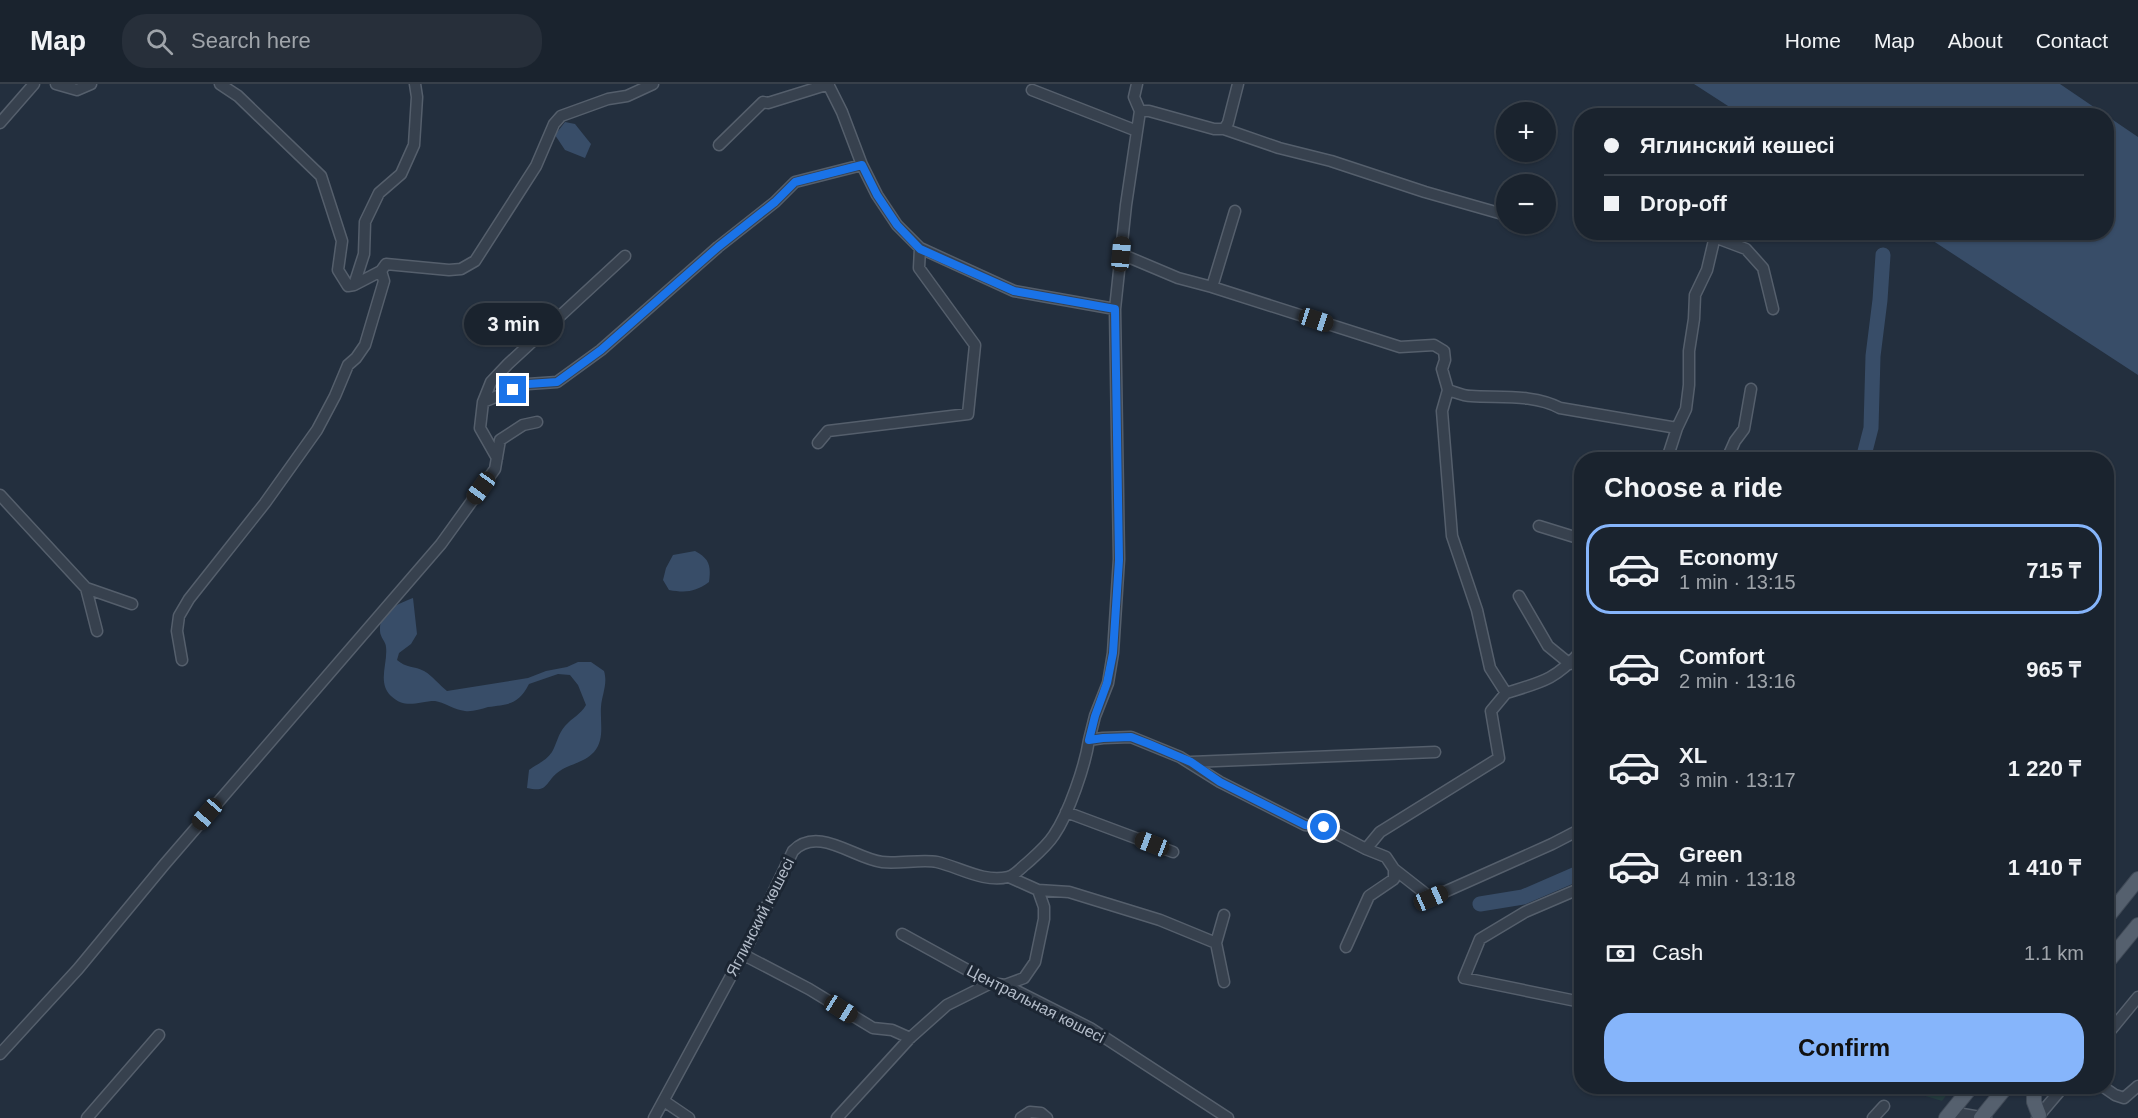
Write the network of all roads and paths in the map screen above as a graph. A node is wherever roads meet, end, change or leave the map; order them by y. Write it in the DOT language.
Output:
graph roads {
  1 [pos="34,84"];
  2 [pos="56,84"];
  3 [pos="91,84"];
  4 [pos="220,84"];
  5 [pos="415,84"];
  6 [pos="653,84"];
  7 [pos="829,84"];
  8 [pos="1137,84"];
  9 [pos="1238,84"];
  10 [pos="1032,90"];
  11 [pos="1140,111"];
  12 [pos="0,123"];
  13 [pos="1224,129"];
  14 [pos="1137,131"];
  15 [pos="719,145"];
  16 [pos="862,165"];
  17 [pos="1235,211"];
  18 [pos="1496,212"];
  19 [pos="1715,240"];
  20 [pos="1727,240"];
  21 [pos="920,249"];
  22 [pos="1121,254"];
  23 [pos="625,256"];
  24 [pos="381,270"];
  25 [pos="354,285"];
  26 [pos="1212,286"];
  27 [pos="1115,309"];
  28 [pos="1773,309"];
  29 [pos="1751,389"];
  30 [pos="1448,390"];
  31 [pos="483,402"];
  32 [pos="537,422"];
  33 [pos="1677,428"];
  34 [pos="818,443"];
  35 [pos="1669,452"];
  36 [pos="1730,452"];
  37 [pos="497,458"];
  38 [pos="0,495"];
  39 [pos="1539,526"];
  40 [pos="1574,537"];
  41 [pos="86,588"];
  42 [pos="1518,596"];
  43 [pos="132,604"];
  44 [pos="97,632"];
  45 [pos="182,660"];
  46 [pos="1574,660"];
  47 [pos="1570,664"];
  48 [pos="1506,693"];
  49 [pos="1089,740"];
  50 [pos="1435,752"];
  51 [pos="1191,762"];
  52 [pos="1066,812"];
  53 [pos="1574,833"];
  54 [pos="1366,849"];
  55 [pos="1173,852"];
  56 [pos="1394,869"];
  57 [pos="1009,878"];
  58 [pos="2138,879"];
  59 [pos="1038,890"];
  60 [pos="1574,891"];
  61 [pos="2114,909"];
  62 [pos="1224,915"];
  63 [pos="2138,925"];
  64 [pos="902,934"];
  65 [pos="1216,943"];
  66 [pos="1346,947"];
  67 [pos="742,954"];
  68 [pos="2114,954"];
  69 [pos="1224,982"];
  70 [pos="990,983"];
  71 [pos="1005,985"];
  72 [pos="2138,997"];
  73 [pos="1574,1001"];
  74 [pos="2114,1026"];
  75 [pos="159,1035"];
  76 [pos="910,1038"];
  77 [pos="0,1054"];
  78 [pos="2138,1086"];
  79 [pos="1965,1094"];
  80 [pos="2001,1094"];
  81 [pos="2034,1094"];
  82 [pos="2057,1094"];
  83 [pos="2114,1094"];
  84 [pos="2124,1098"];
  85 [pos="2138,1099"];
  86 [pos="664,1101"];
  87 [pos="1884,1106"];
  88 [pos="1948,1115"];
  89 [pos="2038,1117"];
  90 [pos="87,1118"];
  91 [pos="654,1118"];
  92 [pos="689,1118"];
  93 [pos="837,1118"];
  94 [pos="1021,1118"];
  95 [pos="1047,1118"];
  96 [pos="1228,1118"];
  97 [pos="1873,1118"];
  98 [pos="1983,1118"];
  1 -- 12 [label="street"];
  2 -- 3 [label="street"];
  4 -- 25 [label="street"];
  5 -- 25 [label="street"];
  6 -- 24 [label="street"];
  7 -- 15 [label="street"];
  7 -- 16 [label="street"];
  8 -- 11 [label="street"];
  9 -- 13 [label="street"];
  10 -- 14 [label="street"];
  11 -- 13 [label="street"];
  11 -- 14 [label="street"];
  13 -- 18 [label="street"];
  14 -- 22 [label="street"];
  16 -- 21 [label="street"];
  16 -- 31 [label="street"];
  17 -- 26 [label="street"];
  19 -- 33 [label="street"];
  20 -- 28 [label="street"];
  21 -- 27 [label="street"];
  21 -- 34 [label="street"];
  22 -- 26 [label="street"];
  22 -- 27 [label="street"];
  23 -- 31 [label="street"];
  24 -- 25 [label="street"];
  24 -- 45 [label="street"];
  26 -- 30 [label="street"];
  27 -- 49 [label="street"];
  29 -- 36 [label="street"];
  30 -- 33 [label="street"];
  30 -- 48 [label="street"];
  31 -- 37 [label="street"];
  32 -- 37 [label="street"];
  33 -- 35 [label="street"];
  37 -- 77 [label="street"];
  38 -- 41 [label="street"];
  39 -- 40 [label="street"];
  41 -- 43 [label="street"];
  41 -- 44 [label="street"];
  42 -- 47 [label="street"];
  46 -- 47 [label="street"];
  47 -- 48 [label="street"];
  48 -- 54 [label="street"];
  49 -- 51 [label="street"];
  49 -- 52 [label="street"];
  50 -- 51 [label="street"];
  51 -- 54 [label="street"];
  52 -- 55 [label="street"];
  52 -- 57 [label="street"];
  53 -- 56 [label="street"];
  54 -- 56 [label="street"];
  56 -- 66 [label="street"];
  57 -- 59 [label="street"];
  57 -- 67 [label="street, Яглинский көшесі"];
  58 -- 61 [label="main road"];
  59 -- 65 [label="street"];
  59 -- 71 [label="street"];
  60 -- 73 [label="street"];
  62 -- 65 [label="street"];
  63 -- 68 [label="main road"];
  64 -- 70 [label="street, Центральная көшесі"];
  65 -- 69 [label="street"];
  67 -- 76 [label="street"];
  67 -- 86 [label="street, Яглинский көшесі"];
  70 -- 71 [label="street, Центральная көшесі"];
  70 -- 76 [label="street"];
  71 -- 96 [label="street, Центральная көшесі"];
  72 -- 74 [label="street"];
  75 -- 90 [label="street"];
  76 -- 93 [label="street"];
  78 -- 84 [label="street"];
  79 -- 88 [label="main road"];
  80 -- 98 [label="main road"];
  81 -- 89 [label="main road"];
  82 -- 89 [label="street"];
  83 -- 84 [label="street"];
  84 -- 85 [label="street"];
  86 -- 91 [label="street, Яглинский көшесі"];
  86 -- 92 [label="street"];
  87 -- 97 [label="street"];
  88 -- 98 [label="street"];
  94 -- 95 [label="street"];
}
